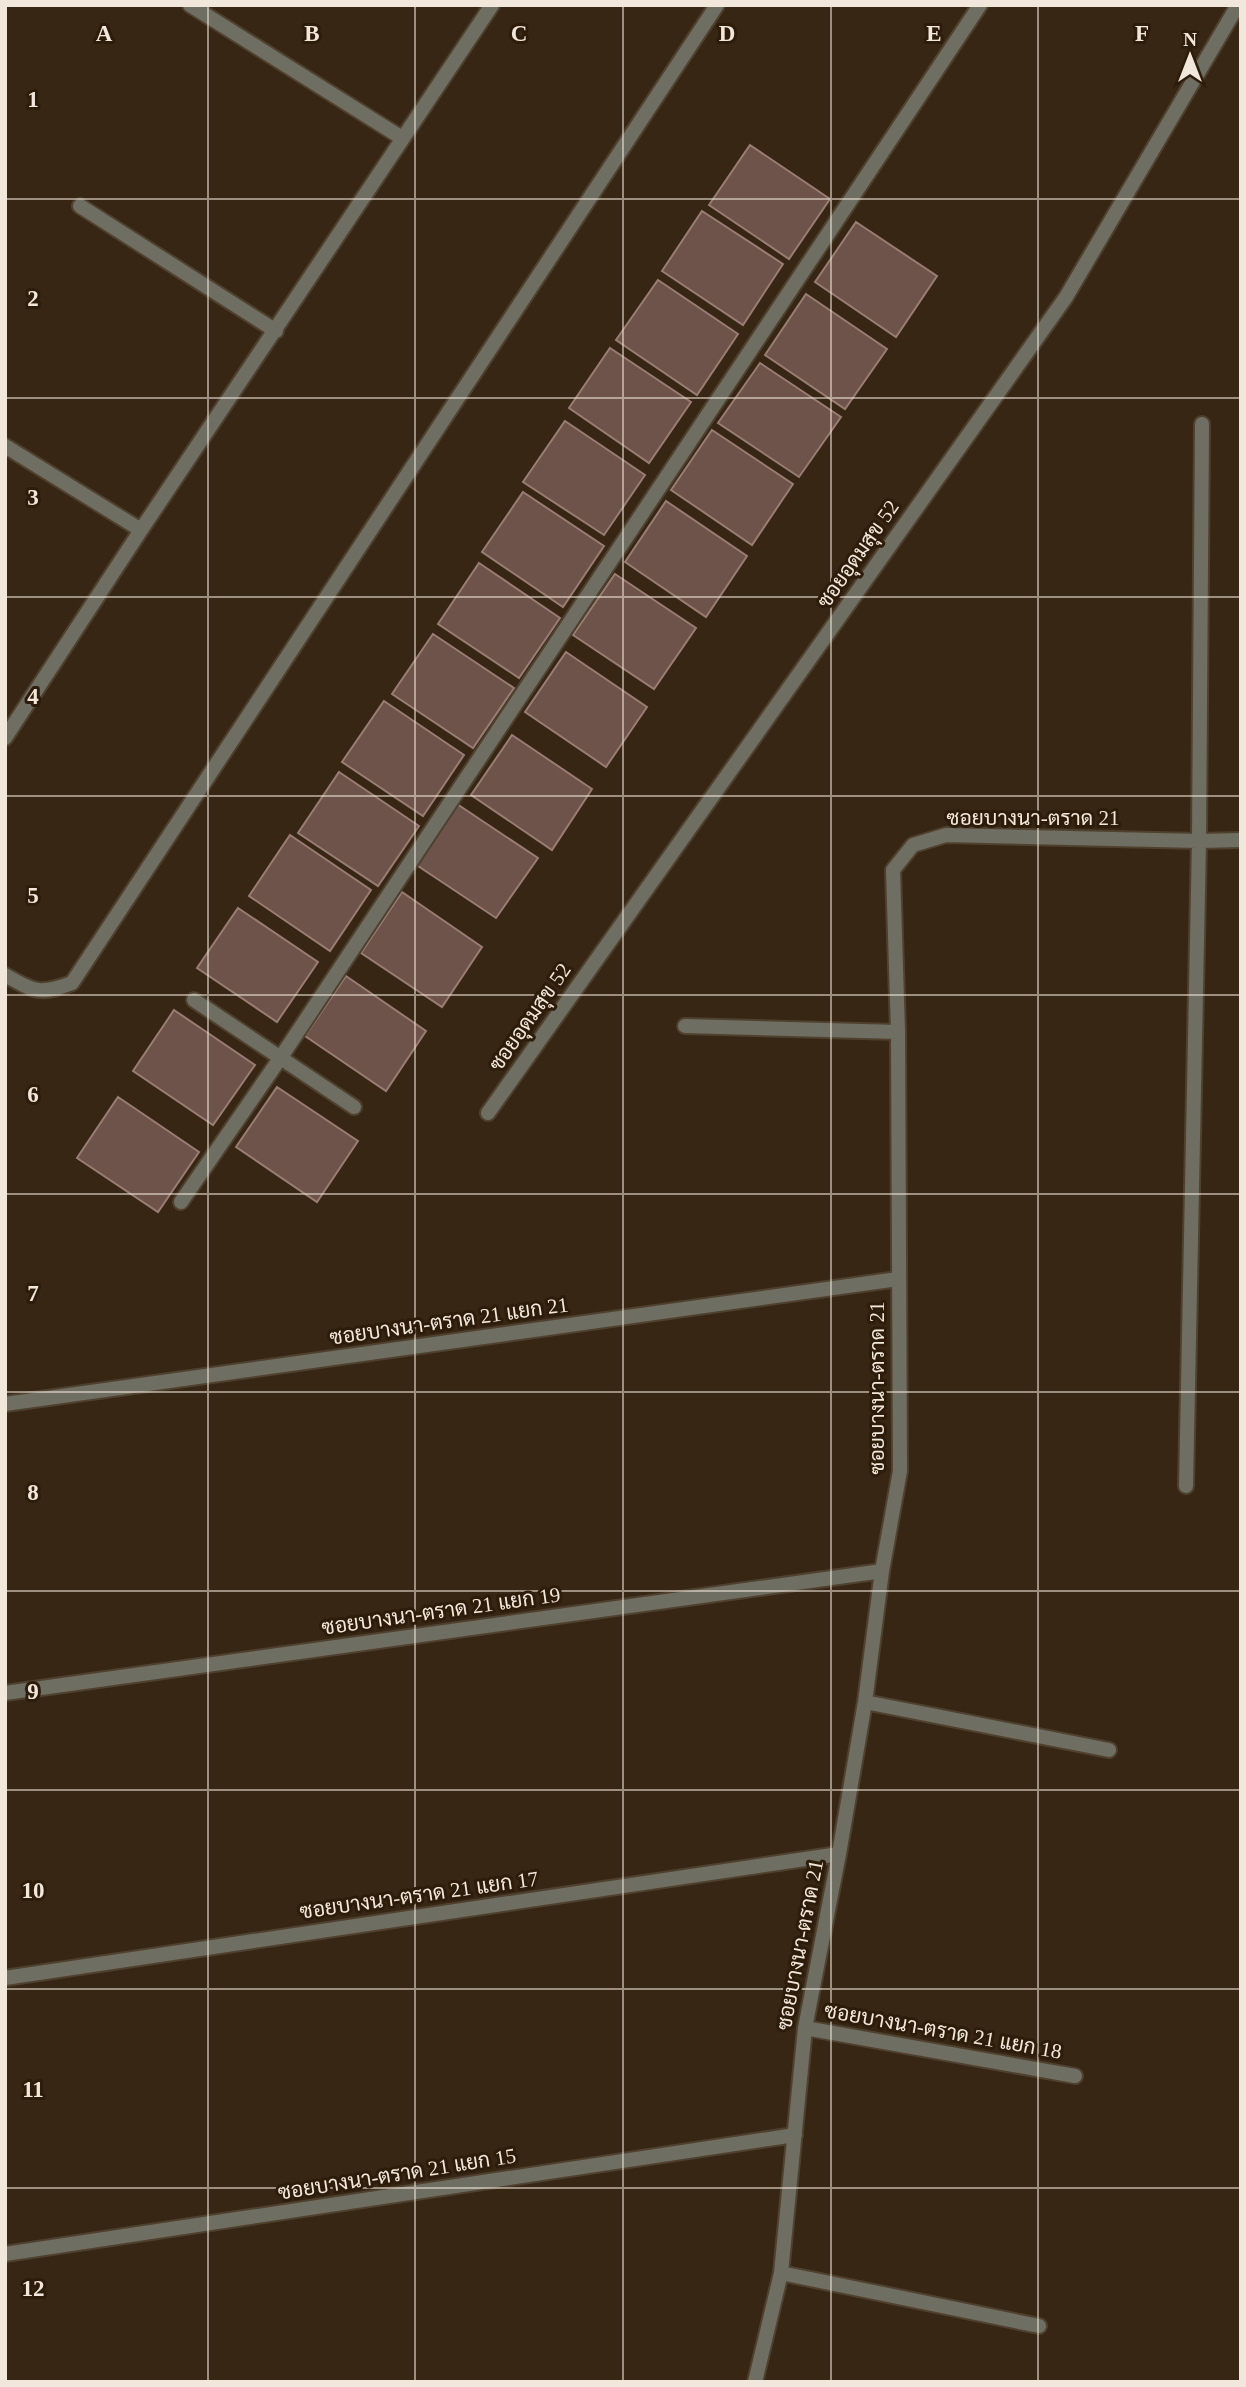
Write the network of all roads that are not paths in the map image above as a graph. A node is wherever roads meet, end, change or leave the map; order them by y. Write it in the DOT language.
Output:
graph roads {
  1 [pos="190,5"];
  2 [pos="492,5"];
  3 [pos="717,5"];
  4 [pos="980,5"];
  5 [pos="1238,5"];
  6 [pos="401,138"];
  7 [pos="80,206"];
  8 [pos="276,331"];
  9 [pos="1202,424"];
  10 [pos="5,446"];
  11 [pos="141,530"];
  12 [pos="7,732"];
  13 [pos="1241,840"];
  14 [pos="1199,841"];
  15 [pos="5,975"];
  16 [pos="194,1000"];
  17 [pos="685,1026"];
  18 [pos="898,1032"];
  19 [pos="281,1057"];
  20 [pos="354,1107"];
  21 [pos="488,1113"];
  22 [pos="181,1202"];
  23 [pos="898,1279"];
  24 [pos="5,1404"];
  25 [pos="1186,1486"];
  26 [pos="882,1571"];
  27 [pos="5,1693"];
  28 [pos="865,1702"];
  29 [pos="1109,1750"];
  30 [pos="839,1854"];
  31 [pos="5,1978"];
  32 [pos="805,2028"];
  33 [pos="1075,2076"];
  34 [pos="794,2135"];
  35 [pos="5,2255"];
  36 [pos="781,2273"];
  37 [pos="1039,2326"];
  38 [pos="755,2382"];
  1 -- 6 [label="street"];
  2 -- 6 [label="street"];
  3 -- 15 [label="street"];
  4 -- 19 [label="street"];
  5 -- 21 [label="street, ซอยอุดมสุข 52"];
  6 -- 8 [label="street"];
  7 -- 8 [label="street"];
  8 -- 11 [label="street"];
  9 -- 14 [label="street"];
  10 -- 11 [label="street"];
  11 -- 12 [label="street"];
  13 -- 14 [label="street, ซอยบางนา-ตราด 21"];
  14 -- 18 [label="street, ซอยบางนา-ตราด 21"];
  14 -- 25 [label="street"];
  16 -- 19 [label="street"];
  17 -- 18 [label="street"];
  18 -- 23 [label="street, ซอยบางนา-ตราด 21"];
  19 -- 20 [label="street"];
  19 -- 22 [label="street"];
  23 -- 24 [label="street, ซอยบางนา-ตราด 21 แยก 21"];
  23 -- 26 [label="street, ซอยบางนา-ตราด 21"];
  26 -- 27 [label="street, ซอยบางนา-ตราด 21 แยก 19"];
  26 -- 28 [label="street, ซอยบางนา-ตราด 21"];
  28 -- 29 [label="street"];
  28 -- 30 [label="street, ซอยบางนา-ตราด 21"];
  30 -- 31 [label="street, ซอยบางนา-ตราด 21 แยก 17"];
  30 -- 32 [label="street, ซอยบางนา-ตราด 21"];
  32 -- 33 [label="street, ซอยบางนา-ตราด 21 แยก 18"];
  32 -- 34 [label="street, ซอยบางนา-ตราด 21"];
  34 -- 35 [label="street, ซอยบางนา-ตราด 21 แยก 15"];
  34 -- 36 [label="street, ซอยบางนา-ตราด 21"];
  36 -- 37 [label="street"];
  36 -- 38 [label="street, ซอยบางนา-ตราด 21"];
}
